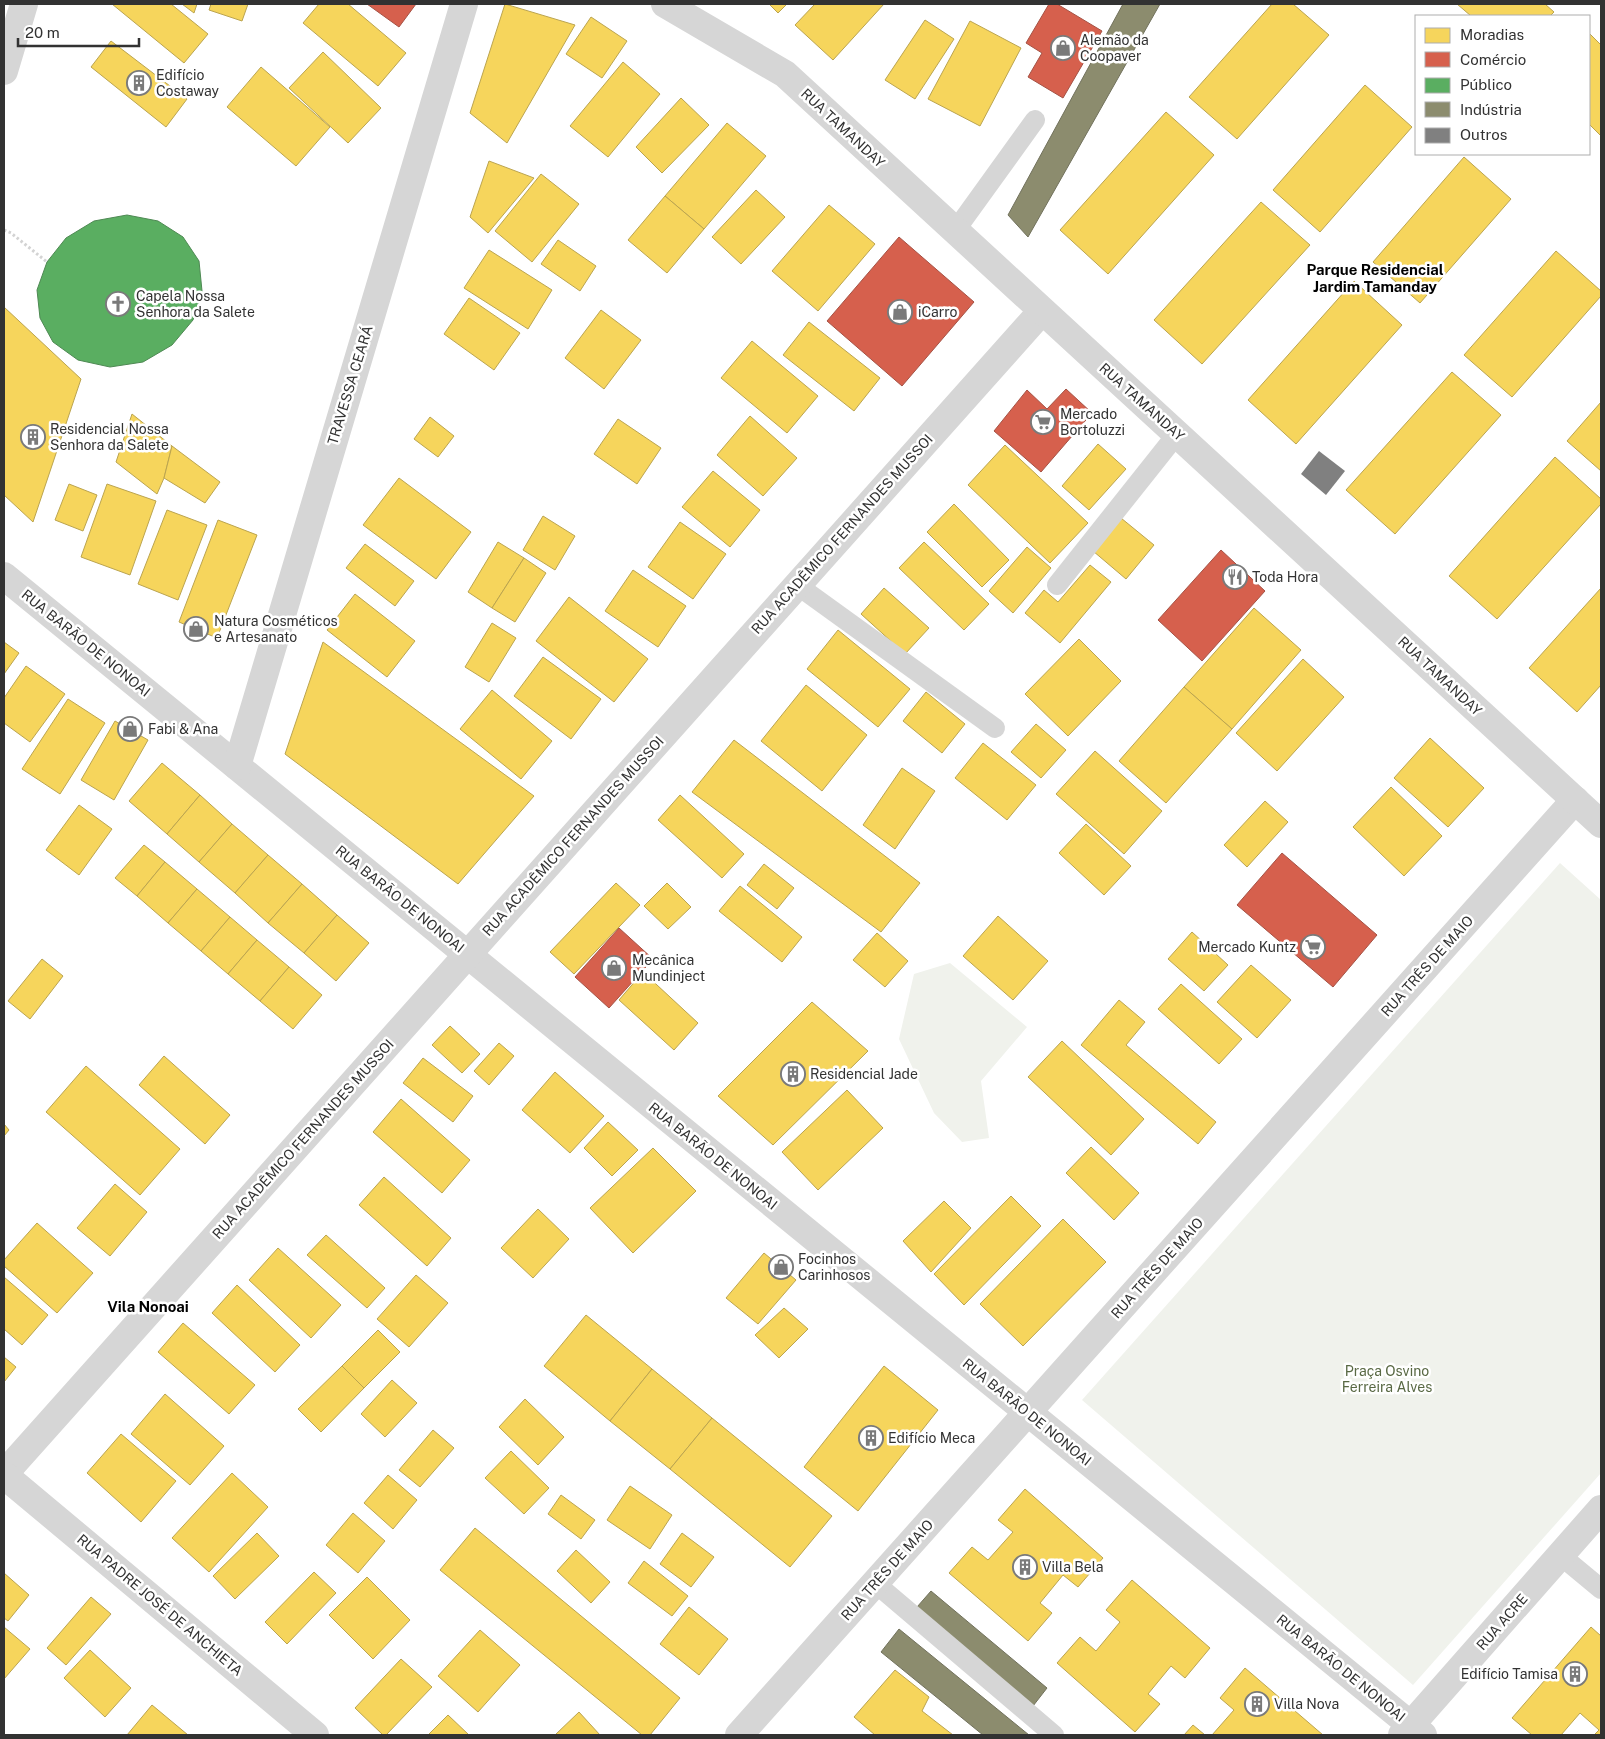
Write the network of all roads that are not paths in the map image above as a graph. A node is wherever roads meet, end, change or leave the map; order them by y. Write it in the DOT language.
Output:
graph roads {
  1 [pos="24,4"];
  2 [pos="464,4"];
  3 [pos="665,4"];
  4 [pos="4,71"];
  5 [pos="1035,120"];
  6 [pos="955,231"];
  7 [pos="1042,311"];
  8 [pos="1177,434"];
  9 [pos="4,576"];
  10 [pos="796,585"];
  11 [pos="1057,585"];
  12 [pos="995,728"];
  13 [pos="237,766"];
  14 [pos="1575,800"];
  15 [pos="1601,824"];
  16 [pos="468,954"];
  17 [pos="1028,1412"];
  18 [pos="4,1475"];
  19 [pos="1601,1509"];
  20 [pos="1560,1555"];
  21 [pos="875,1583"];
  22 [pos="1601,1589"];
  23 [pos="1412,1732"];
  24 [pos="315,1735"];
  25 [pos="739,1735"];
  26 [pos="1054,1735"];
  1 -- 4 [label="street"];
  2 -- 13 [label="street, TRAVESSA CEARÁ"];
  3 -- 6 [label="street, RUA TAMANDAY"];
  5 -- 6 [label="lane"];
  6 -- 7 [label="street, RUA TAMANDAY"];
  7 -- 8 [label="street, RUA TAMANDAY"];
  7 -- 10 [label="street, RUA ACADÊMICO FERNANDES MUSSOI"];
  8 -- 11 [label="lane"];
  8 -- 14 [label="street, RUA TAMANDAY"];
  9 -- 13 [label="street, RUA BARÃO DE NONOAI"];
  10 -- 12 [label="lane"];
  10 -- 16 [label="street, RUA ACADÊMICO FERNANDES MUSSOI"];
  13 -- 16 [label="street, RUA BARÃO DE NONOAI"];
  14 -- 15 [label="street, RUA TAMANDAY"];
  14 -- 17 [label="street, RUA TRÊS DE MAIO"];
  16 -- 17 [label="street, RUA BARÃO DE NONOAI"];
  16 -- 18 [label="street, RUA ACADÊMICO FERNANDES MUSSOI"];
  17 -- 21 [label="street, RUA TRÊS DE MAIO"];
  17 -- 23 [label="street, RUA BARÃO DE NONOAI"];
  18 -- 24 [label="street, RUA PADRE JOSÉ DE ANCHIETA"];
  19 -- 20 [label="street, RUA ACRE"];
  20 -- 22 [label="lane"];
  20 -- 23 [label="street, RUA ACRE"];
  21 -- 25 [label="street, RUA TRÊS DE MAIO"];
  21 -- 26 [label="lane"];
}
